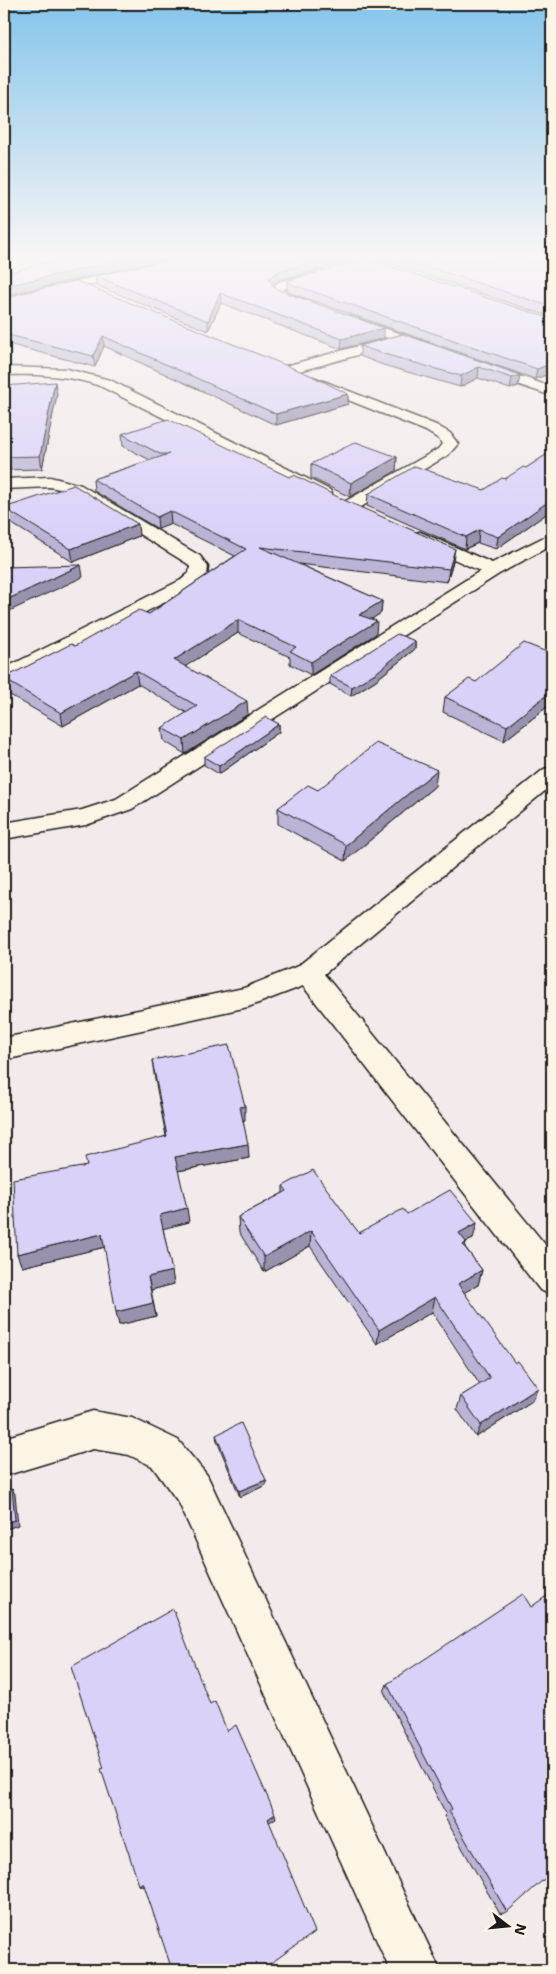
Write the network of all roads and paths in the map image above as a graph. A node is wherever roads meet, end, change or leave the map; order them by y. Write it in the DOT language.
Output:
graph roads {
  1 [pos="352,351"];
  2 [pos="468,362"];
  3 [pos="4,370"];
  4 [pos="552,392"];
  5 [pos="4,484"];
  6 [pos="350,506"];
  7 [pos="368,514"];
  8 [pos="404,530"];
  9 [pos="552,538"];
  10 [pos="493,570"];
  11 [pos="4,672"];
  12 [pos="552,774"];
  13 [pos="4,831"];
  14 [pos="308,973"];
  15 [pos="4,1049"];
  16 [pos="552,1279"];
  17 [pos="4,1457"];
  18 [pos="415,1970"];
  1 -- 6 [label="street"];
  2 -- 4 [label="street"];
  3 -- 6 [label="street"];
  5 -- 11 [label="street"];
  6 -- 7 [label="street"];
  8 -- 10 [label="street"];
  9 -- 10 [label="street"];
  10 -- 13 [label="street"];
  12 -- 14 [label="street"];
  14 -- 15 [label="street"];
  14 -- 16 [label="street"];
  17 -- 18 [label="street"];
}
